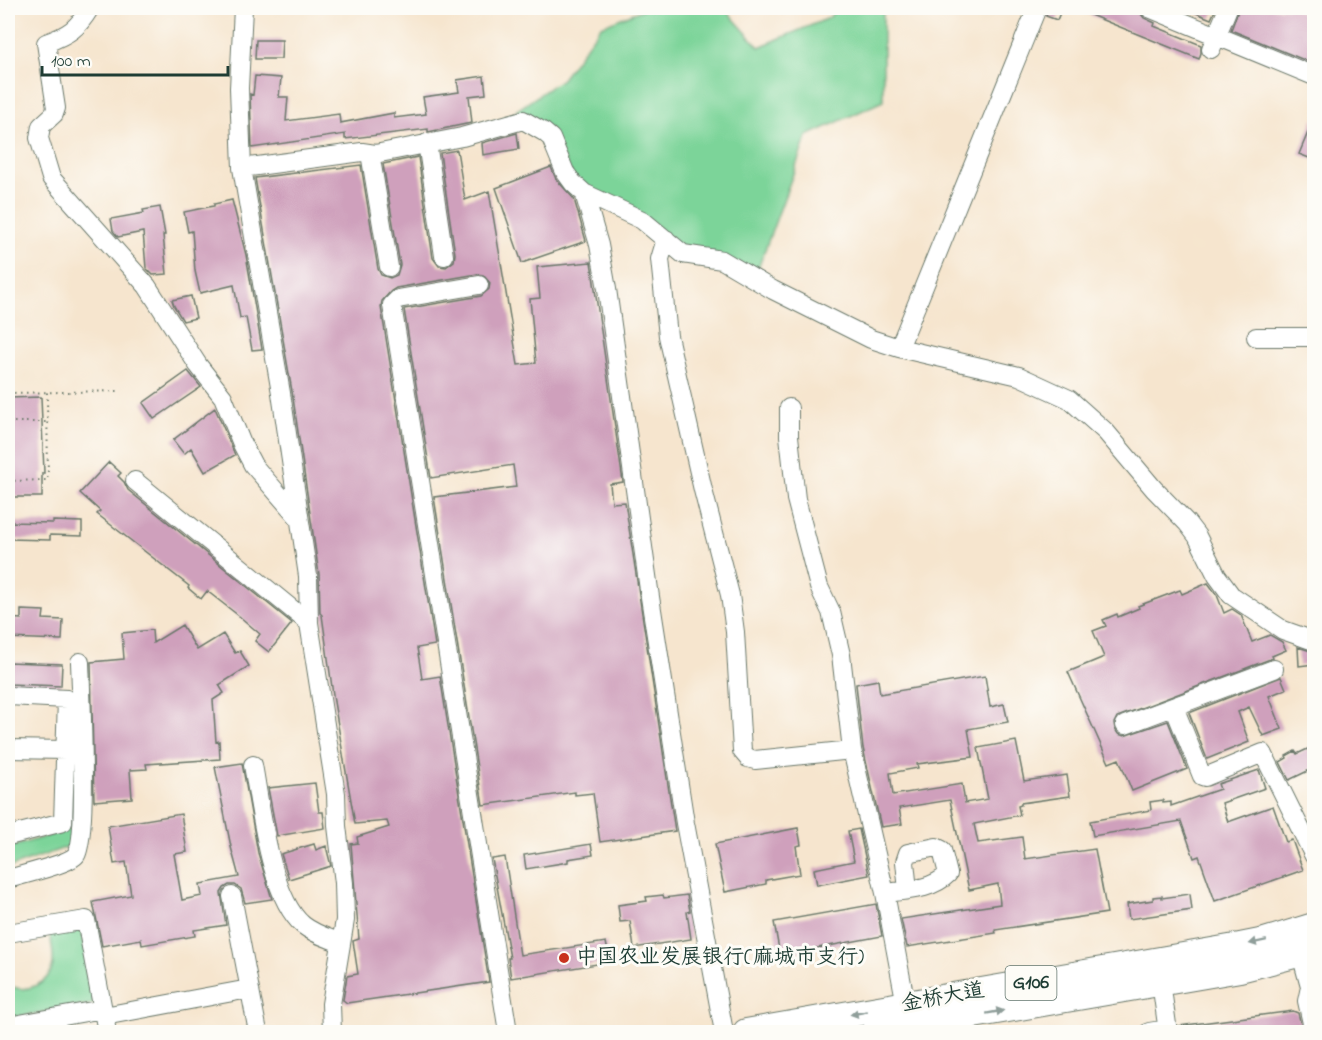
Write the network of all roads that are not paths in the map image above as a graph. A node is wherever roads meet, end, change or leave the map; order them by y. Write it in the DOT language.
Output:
graph roads {
  1 [pos="90,8"];
  2 [pos="243,8"];
  3 [pos="1037,8"];
  4 [pos="1149,8"];
  5 [pos="1228,8"];
  6 [pos="1213,42"];
  7 [pos="1314,76"];
  8 [pos="427,144"];
  9 [pos="370,153"];
  10 [pos="242,168"];
  11 [pos="584,193"];
  12 [pos="666,239"];
  13 [pos="444,256"];
  14 [pos="389,267"];
  15 [pos="479,285"];
  16 [pos="1256,337"];
  17 [pos="1314,337"];
  18 [pos="899,348"];
  19 [pos="789,408"];
  20 [pos="135,481"];
  21 [pos="299,518"];
  22 [pos="309,623"];
  23 [pos="1314,641"];
  24 [pos="80,662"];
  25 [pos="1274,669"];
  26 [pos="8,696"];
  27 [pos="1174,707"];
  28 [pos="1125,725"];
  29 [pos="8,749"];
  30 [pos="66,750"];
  31 [pos="852,750"];
  32 [pos="253,765"];
  33 [pos="8,836"];
  34 [pos="1314,856"];
  35 [pos="8,879"];
  36 [pos="909,890"];
  37 [pos="885,893"];
  38 [pos="232,896"];
  39 [pos="1314,926"];
  40 [pos="8,933"];
  41 [pos="341,943"];
  42 [pos="1308,952"];
  43 [pos="1161,982"];
  44 [pos="249,989"];
  45 [pos="906,1005"];
  46 [pos="105,1019"];
  47 [pos="8,1026"];
  48 [pos="1167,1031"];
  49 [pos="258,1032"];
  50 [pos="332,1032"];
  51 [pos="508,1032"];
  52 [pos="724,1032"];
  53 [pos="746,1032"];
  54 [pos="875,1032"];
  55 [pos="1149,1032"];
  56 [pos="1314,1032"];
  1 -- 21 [label="street"];
  2 -- 10 [label="street"];
  3 -- 18 [label="street"];
  4 -- 6 [label="street"];
  5 -- 6 [label="street"];
  6 -- 7 [label="street"];
  8 -- 9 [label="street"];
  8 -- 11 [label="street"];
  8 -- 13 [label="street"];
  9 -- 10 [label="street"];
  9 -- 14 [label="street"];
  10 -- 21 [label="street"];
  11 -- 12 [label="street"];
  11 -- 52 [label="street"];
  12 -- 18 [label="street"];
  12 -- 31 [label="street"];
  15 -- 51 [label="street"];
  16 -- 17 [label="street"];
  18 -- 23 [label="street"];
  19 -- 31 [label="street"];
  20 -- 22 [label="street"];
  21 -- 22 [label="street"];
  22 -- 41 [label="street"];
  24 -- 35 [label="street"];
  25 -- 27 [label="street"];
  26 -- 30 [label="street"];
  27 -- 28 [label="street"];
  27 -- 34 [label="street"];
  29 -- 30 [label="street"];
  30 -- 33 [label="street"];
  31 -- 37 [label="street"];
  32 -- 41 [label="street"];
  36 -- 37 [label="street"];
  37 -- 45 [label="street"];
  38 -- 44 [label="street"];
  39 -- 45 [label="highway, 金桥大道 / G106, one-way"];
  40 -- 46 [label="street"];
  41 -- 50 [label="street"];
  42 -- 43 [label="highway, 金桥大道 / G106"];
  42 -- 56 [label="street"];
  43 -- 48 [label="street"];
  54 -- 43 [label="highway, 金桥大道 / G106, one-way"];
  44 -- 46 [label="street"];
  44 -- 49 [label="street"];
  45 -- 53 [label="highway, 金桥大道 / G106, one-way"];
  46 -- 47 [label="street"];
  48 -- 55 [label="street"];
}
